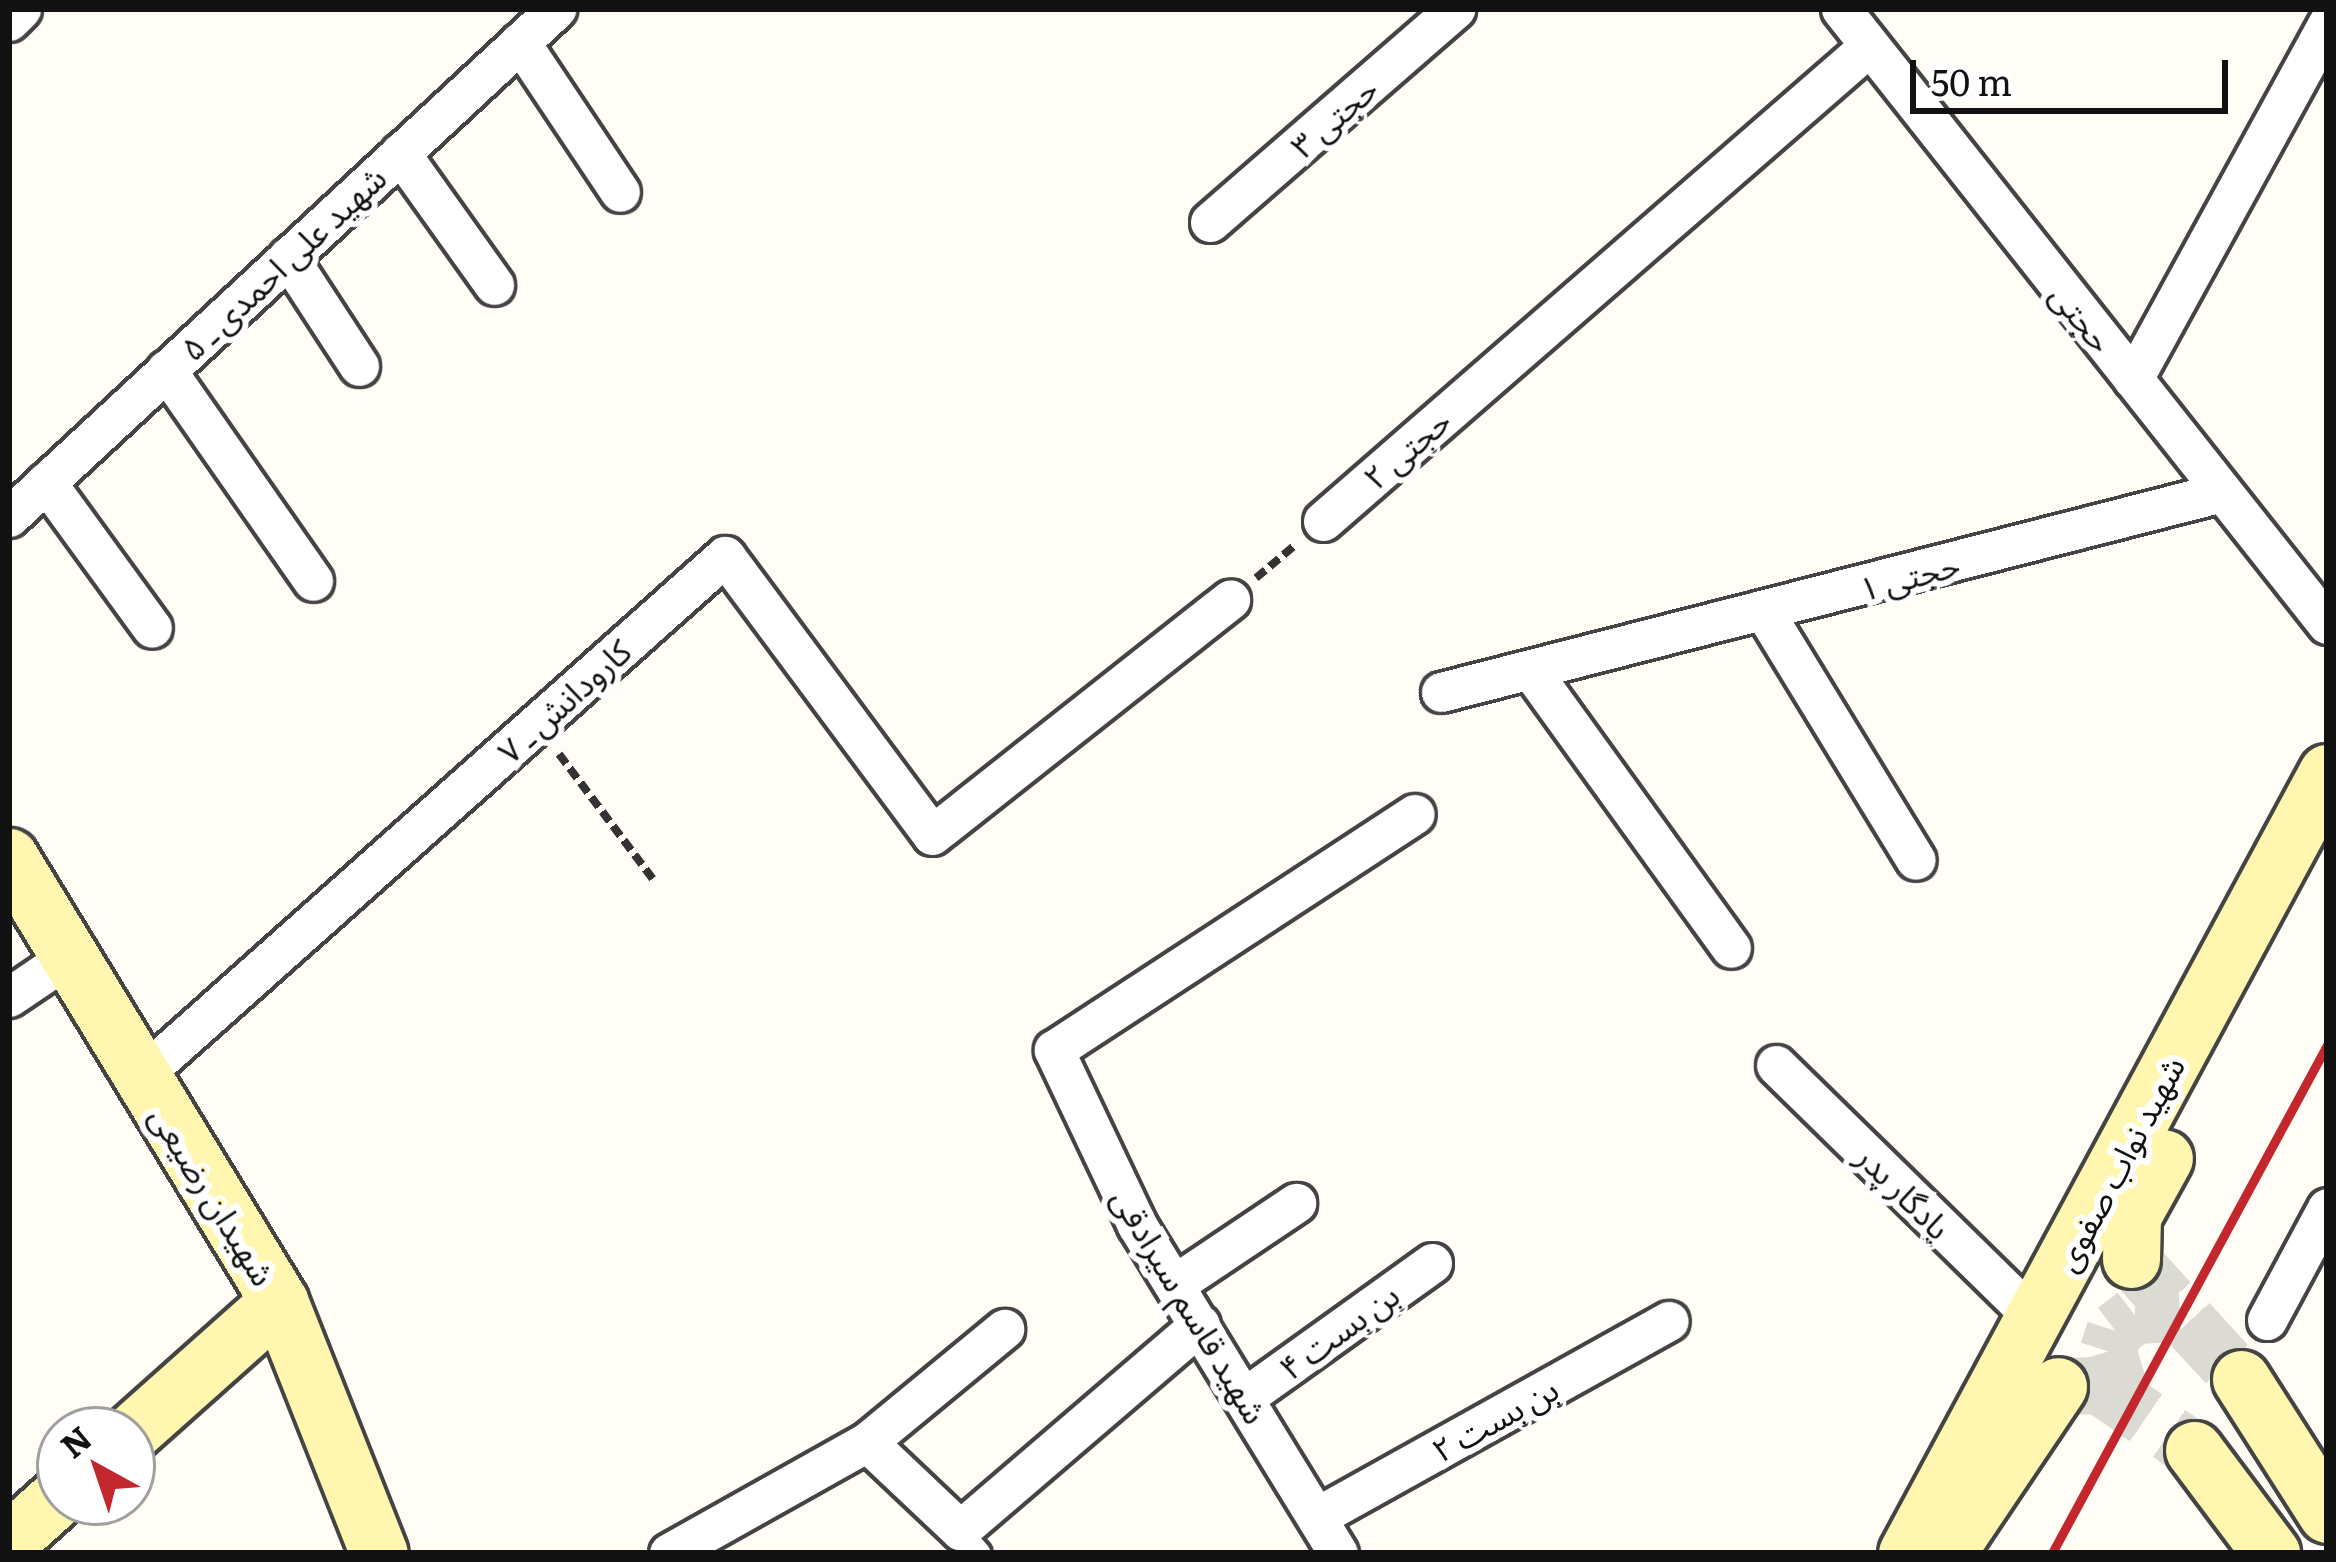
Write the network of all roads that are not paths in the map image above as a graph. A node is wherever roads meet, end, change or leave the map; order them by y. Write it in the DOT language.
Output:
graph roads {
  1 [pos="21,9"];
  2 [pos="556,9"];
  3 [pos="1455,9"];
  4 [pos="1841,9"];
  5 [pos="9,22"];
  6 [pos="2327,24"];
  7 [pos="520,42"];
  8 [pos="1868,46"];
  9 [pos="400,153"];
  10 [pos="620,193"];
  11 [pos="1210,222"];
  12 [pos="288,257"];
  13 [pos="494,285"];
  14 [pos="359,366"];
  15 [pos="166,370"];
  16 [pos="2133,379"];
  17 [pos="46,482"];
  18 [pos="2222,492"];
  19 [pos="9,517"];
  20 [pos="1323,521"];
  21 [pos="313,581"];
  22 [pos="1230,599"];
  23 [pos="1766,613"];
  24 [pos="2327,624"];
  25 [pos="152,628"];
  26 [pos="1532,672"];
  27 [pos="1441,692"];
  28 [pos="2327,773"];
  29 [pos="1415,814"];
  30 [pos="9,856"];
  31 [pos="1916,860"];
  32 [pos="2249,919"];
  33 [pos="1731,948"];
  34 [pos="68,957"];
  35 [pos="9,997"];
  36 [pos="1776,1064"];
  37 [pos="141,1076"];
  38 [pos="1296,1202"];
  39 [pos="2327,1208"];
  40 [pos="2131,1259"];
  41 [pos="1432,1262"];
  42 [pos="1174,1284"];
  43 [pos="279,1301"];
  44 [pos="2034,1318"];
  45 [pos="2267,1320"];
  46 [pos="1669,1321"];
  47 [pos="1200,1324"];
  48 [pos="1004,1329"];
  49 [pos="2241,1379"];
  50 [pos="2058,1386"];
  51 [pos="1245,1397"];
  52 [pos="156,1411"];
  53 [pos="867,1442"];
  54 [pos="2194,1450"];
  55 [pos="1320,1514"];
  56 [pos="2327,1514"];
  57 [pos="36,1517"];
  58 [pos="9,1540"];
  59 [pos="970,1542"];
  60 [pos="379,1553"];
  61 [pos="669,1553"];
  62 [pos="1338,1553"];
  63 [pos="1907,1553"];
  64 [pos="1946,1553"];
  65 [pos="2271,1553"];
  1 -- 5 [label="street"];
  2 -- 7 [label="street, شهید علی احمدی ـ ۵"];
  3 -- 11 [label="street, حجتی ۳"];
  4 -- 8 [label="street, حجتی"];
  6 -- 16 [label="street"];
  7 -- 9 [label="street, شهید علی احمدی ـ ۵"];
  7 -- 10 [label="street"];
  8 -- 16 [label="street, حجتی"];
  8 -- 20 [label="street, حجتی ۲"];
  9 -- 12 [label="street, شهید علی احمدی ـ ۵"];
  9 -- 13 [label="street"];
  12 -- 14 [label="street"];
  12 -- 15 [label="street, شهید علی احمدی ـ ۵"];
  15 -- 17 [label="street, شهید علی احمدی ـ ۵"];
  15 -- 21 [label="street"];
  16 -- 18 [label="street, حجتی"];
  17 -- 19 [label="street, شهید علی احمدی ـ ۵"];
  17 -- 25 [label="street"];
  18 -- 23 [label="street, حجتی ۱"];
  18 -- 24 [label="street, حجتی"];
  22 -- 37 [label="street, کارودانش ـ ۷"];
  23 -- 26 [label="street, حجتی ۱"];
  23 -- 31 [label="street"];
  26 -- 27 [label="street, حجتی ۱"];
  26 -- 33 [label="street"];
  28 -- 32 [label="main road, شهید نواب صفوی"];
  29 -- 42 [label="street, شهید قاسم سیرادقی"];
  30 -- 34 [label="main road, شهیدان رضیعی"];
  32 -- 40 [label="main road"];
  32 -- 44 [label="main road, شهید نواب صفوی"];
  34 -- 35 [label="street"];
  34 -- 37 [label="main road, شهیدان رضیعی"];
  36 -- 44 [label="street, یادگار پدر"];
  37 -- 43 [label="main road, شهیدان رضیعی"];
  38 -- 42 [label="street"];
  39 -- 45 [label="street"];
  41 -- 51 [label="street, بن بست ۴"];
  42 -- 47 [label="street, شهید قاسم سیرادقی"];
  43 -- 52 [label="main road"];
  43 -- 60 [label="main road, شهیدان رضیعی"];
  44 -- 63 [label="main road, شهید نواب صفوی"];
  46 -- 55 [label="street, بن بست ۲"];
  47 -- 51 [label="street, شهید قاسم سیرادقی"];
  47 -- 59 [label="street"];
  48 -- 53 [label="street"];
  49 -- 56 [label="main road"];
  50 -- 64 [label="main road"];
  51 -- 55 [label="street, شهید قاسم سیرادقی"];
  53 -- 59 [label="street"];
  53 -- 61 [label="street"];
  54 -- 65 [label="main road"];
  55 -- 62 [label="street, شهید قاسم سیرادقی"];
  57 -- 58 [label="main road"];
}
